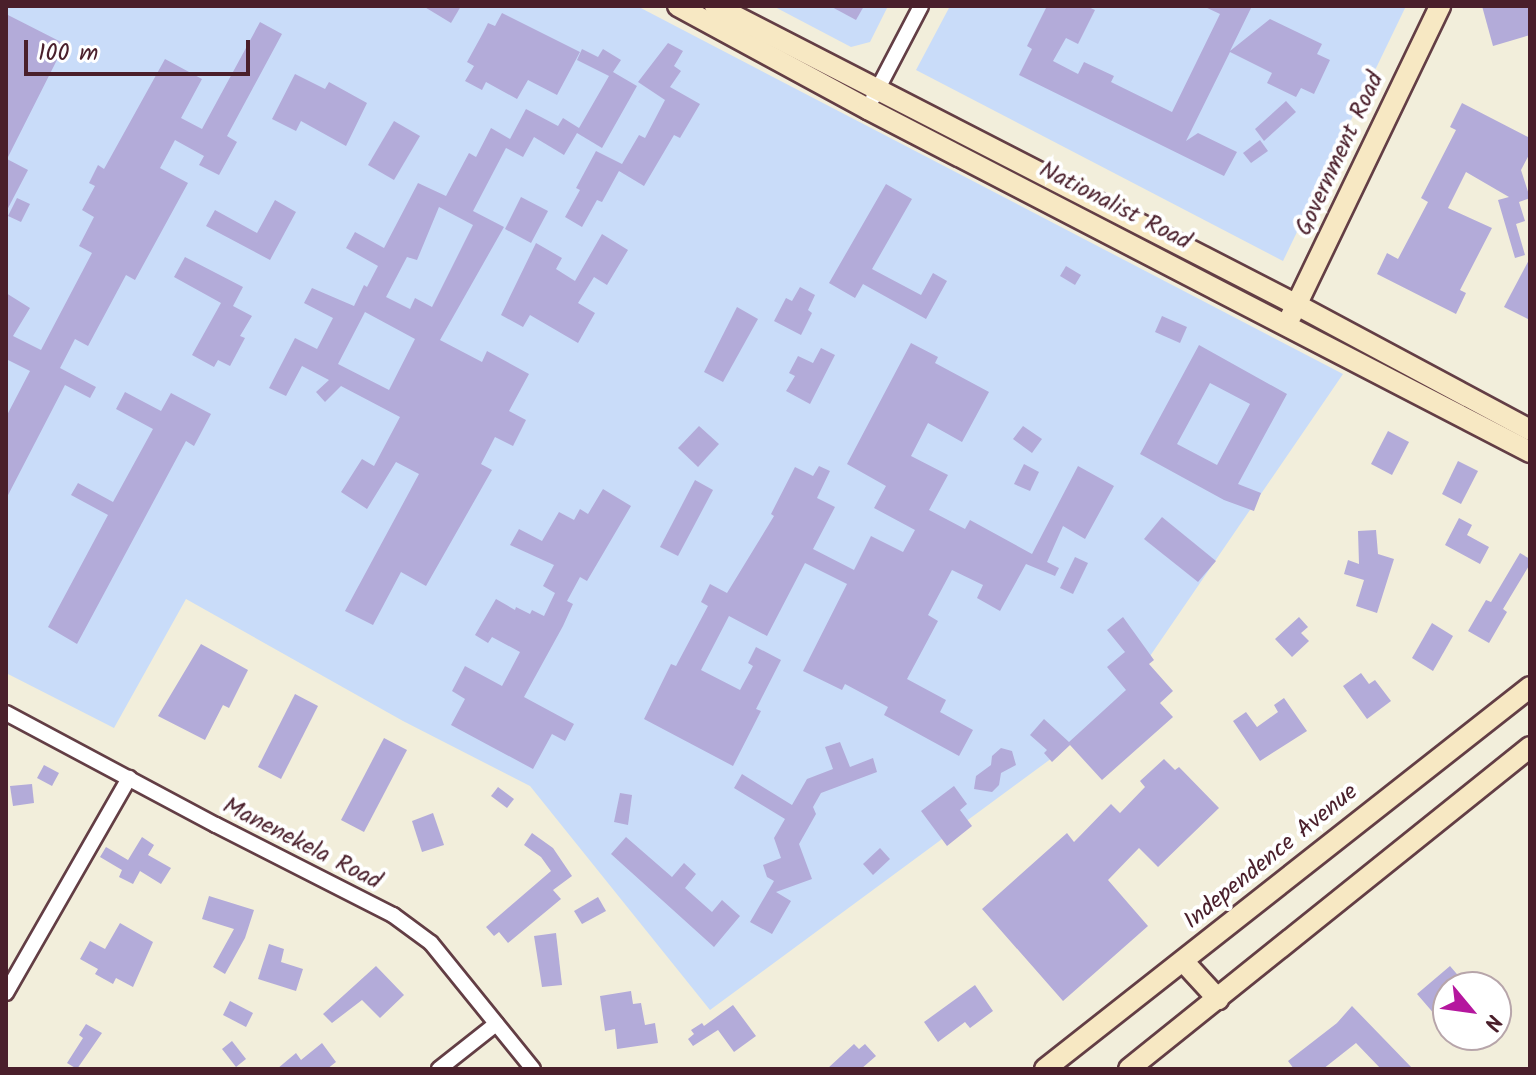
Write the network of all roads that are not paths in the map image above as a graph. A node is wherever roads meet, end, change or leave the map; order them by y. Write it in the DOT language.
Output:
graph roads {
  1 [pos="678,6"];
  2 [pos="715,6"];
  3 [pos="921,6"];
  4 [pos="1440,6"];
  5 [pos="877,90"];
  6 [pos="868,109"];
  7 [pos="1292,314"];
  8 [pos="1530,430"];
  9 [pos="1530,452"];
  10 [pos="1530,687"];
  11 [pos="6,713"];
  12 [pos="1530,747"];
  13 [pos="129,778"];
  14 [pos="1183,961"];
  15 [pos="6,993"];
  16 [pos="1218,999"];
  17 [pos="496,1024"];
  18 [pos="439,1069"];
  19 [pos="533,1069"];
  20 [pos="1045,1069"];
  21 [pos="1129,1069"];
  1 -- 6 [label="main road, Nationalist Road"];
  2 -- 5 [label="main road, Nationalist Road"];
  3 -- 5 [label="street"];
  4 -- 7 [label="main road, Government Road"];
  5 -- 6 [label="street"];
  5 -- 7 [label="main road, Nationalist Road"];
  6 -- 7 [label="main road, Nationalist Road"];
  7 -- 8 [label="main road, Nationalist Road"];
  7 -- 9 [label="main road, Nationalist Road"];
  10 -- 14 [label="main road, Independence Avenue"];
  11 -- 13 [label="street, Manenekela Road"];
  12 -- 16 [label="main road"];
  13 -- 15 [label="street"];
  13 -- 17 [label="street, Manenekela Road"];
  14 -- 16 [label="main road"];
  14 -- 20 [label="main road, Independence Avenue"];
  16 -- 21 [label="main road"];
  17 -- 18 [label="street"];
  17 -- 19 [label="street, Manenekela Road"];
}
